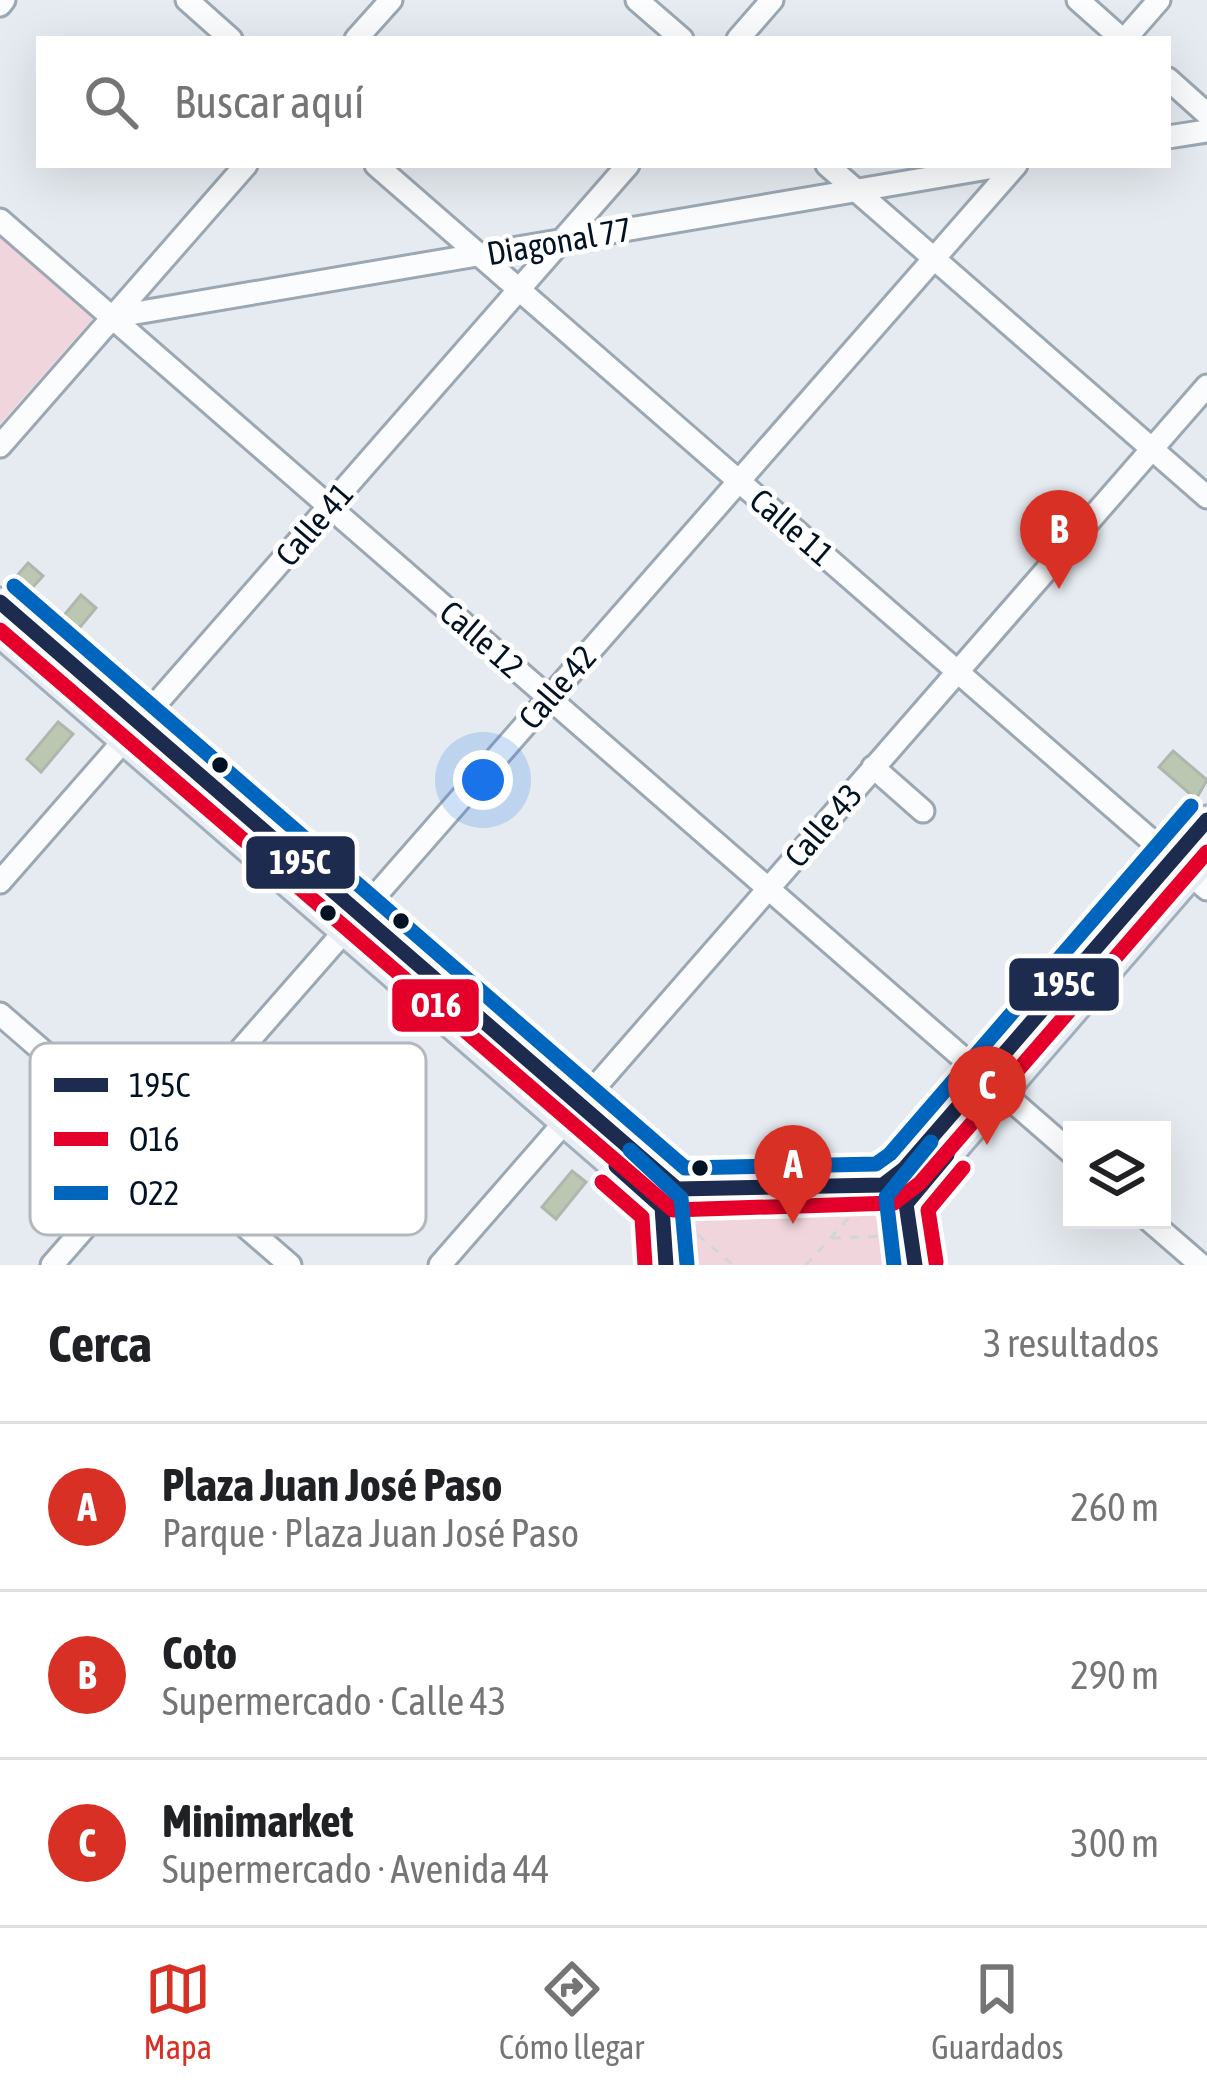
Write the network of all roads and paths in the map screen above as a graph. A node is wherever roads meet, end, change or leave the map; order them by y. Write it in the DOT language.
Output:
graph roads {
  1 [pos="187,0"];
  2 [pos="391,0"];
  3 [pos="637,0"];
  4 [pos="772,0"];
  5 [pos="1078,0"];
  6 [pos="1159,0"];
  7 [pos="228,36"];
  8 [pos="359,36"];
  9 [pos="679,36"];
  10 [pos="741,36"];
  11 [pos="1120,36"];
  12 [pos="1127,36"];
  13 [pos="1171,82"];
  14 [pos="1207,114"];
  15 [pos="1207,131"];
  16 [pos="1171,137"];
  17 [pos="243,168"];
  18 [pos="379,168"];
  19 [pos="625,168"];
  20 [pos="830,168"];
  21 [pos="989,168"];
  22 [pos="1013,168"];
  23 [pos="857,191"];
  24 [pos="0,220"];
  25 [pos="563,241"];
  26 [pos="479,255"];
  27 [pos="933,258"];
  28 [pos="519,290"];
  29 [pos="112,317"];
  30 [pos="1207,386"];
  31 [pos="0,446"];
  32 [pos="1152,448"];
  33 [pos="738,480"];
  34 [pos="1207,496"];
  35 [pos="329,506"];
  36 [pos="0,602"];
  37 [pos="0,632"];
  38 [pos="957,671"];
  39 [pos="549,697"];
  40 [pos="132,731"];
  41 [pos="873,767"];
  42 [pos="923,811"];
  43 [pos="1207,820"];
  44 [pos="1195,870"];
  45 [pos="0,882"];
  46 [pos="768,888"];
  47 [pos="352,922"];
  48 [pos="0,1014"];
  49 [pos="33,1043"];
  50 [pos="246,1043"];
  51 [pos="992,1084"];
  52 [pos="572,1113"];
  53 [pos="1063,1145"];
  54 [pos="884,1185"];
  55 [pos="670,1198"];
  56 [pos="906,1204"];
  57 [pos="854,1211"];
  58 [pos="1159,1229"];
  59 [pos="78,1235"];
  60 [pos="255,1235"];
  61 [pos="886,1236"];
  62 [pos="830,1238"];
  63 [pos="52,1265"];
  64 [pos="290,1265"];
  65 [pos="440,1265"];
  66 [pos="666,1265"];
  67 [pos="733,1265"];
  68 [pos="806,1265"];
  69 [pos="889,1265"];
  70 [pos="915,1265"];
  71 [pos="1201,1265"];
  1 -- 7 [label="street"];
  2 -- 8 [label="street"];
  3 -- 9 [label="street"];
  4 -- 10 [label="street"];
  5 -- 11 [label="street"];
  6 -- 12 [label="street"];
  13 -- 14 [label="street"];
  15 -- 16 [label="street"];
  17 -- 29 [label="street"];
  18 -- 26 [label="street, Calle 11"];
  19 -- 25 [label="street, Calle 41"];
  20 -- 23 [label="street"];
  21 -- 23 [label="street, Diagonal 77"];
  22 -- 27 [label="street, Calle 42"];
  23 -- 25 [label="street, Diagonal 77"];
  23 -- 27 [label="street"];
  24 -- 29 [label="street, Calle 12"];
  25 -- 26 [label="street, Diagonal 77"];
  25 -- 28 [label="street, Calle 41"];
  26 -- 28 [label="street, Calle 11"];
  26 -- 29 [label="street, Diagonal 77"];
  27 -- 32 [label="street"];
  27 -- 33 [label="street, Calle 42"];
  28 -- 33 [label="street, Calle 11"];
  28 -- 35 [label="street, Calle 41"];
  29 -- 31 [label="street"];
  29 -- 35 [label="street, Calle 12"];
  30 -- 32 [label="street, Calle 43"];
  32 -- 34 [label="street"];
  32 -- 38 [label="street, Calle 43"];
  33 -- 38 [label="street, Calle 11"];
  33 -- 39 [label="street, Calle 42"];
  35 -- 39 [label="street, Calle 12"];
  35 -- 40 [label="street, Calle 41"];
  36 -- 40 [label="main road"];
  37 -- 40 [label="main road"];
  38 -- 41 [label="street, Calle 43"];
  38 -- 44 [label="street, Calle 11"];
  39 -- 46 [label="street, Calle 12"];
  39 -- 47 [label="street, Calle 42"];
  40 -- 45 [label="street, Calle 41"];
  40 -- 47 [label="main road"];
  41 -- 42 [label="street"];
  41 -- 46 [label="street, Calle 43"];
  43 -- 44 [label="main road"];
  44 -- 51 [label="main road"];
  46 -- 51 [label="street, Calle 12"];
  46 -- 52 [label="street, Calle 43"];
  47 -- 50 [label="street, Calle 42"];
  47 -- 52 [label="main road"];
  48 -- 49 [label="street"];
  51 -- 53 [label="street, Calle 12"];
  51 -- 54 [label="main road"];
  51 -- 56 [label="main road"];
  52 -- 55 [label="main road"];
  52 -- 65 [label="street, Calle 43"];
  54 -- 55 [label="main road"];
  54 -- 56 [label="main road"];
  55 -- 66 [label="main road"];
  56 -- 70 [label="main road"];
  57 -- 61 [label="path"];
  57 -- 62 [label="path"];
  57 -- 67 [label="path"];
  58 -- 71 [label="street"];
  59 -- 63 [label="street, Calle 42"];
  60 -- 64 [label="street"];
  61 -- 62 [label="path"];
  61 -- 69 [label="path"];
  62 -- 68 [label="path"];
}
